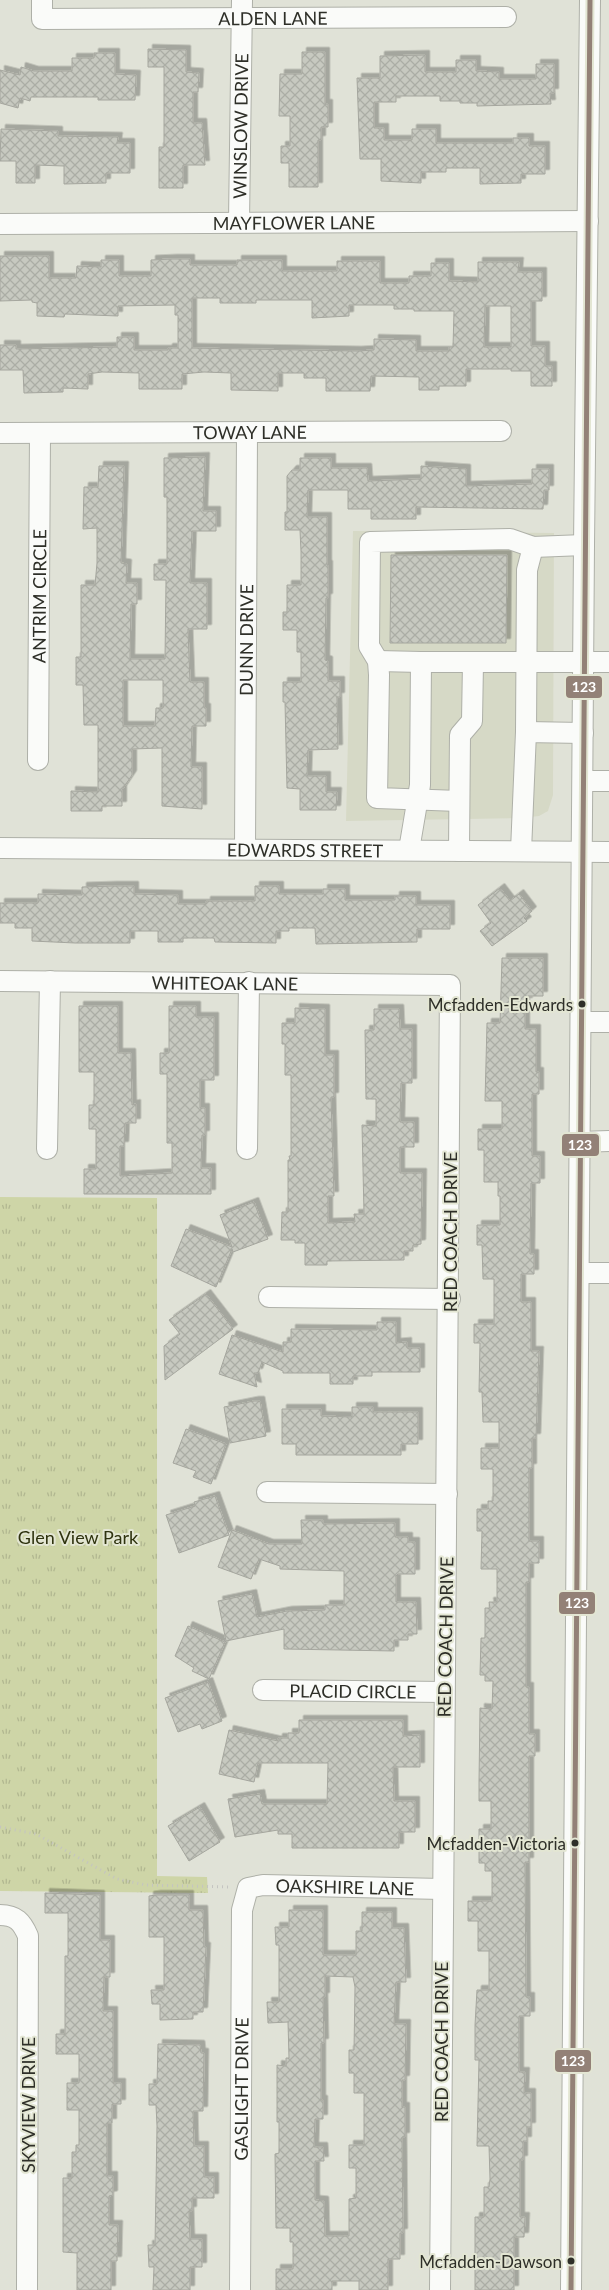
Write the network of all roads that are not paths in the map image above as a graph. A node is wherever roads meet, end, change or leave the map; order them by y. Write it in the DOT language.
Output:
graph roads {
  1 [pos="590,0"];
  2 [pos="242,9"];
  3 [pos="42,10"];
  4 [pos="506,17"];
  5 [pos="588,221"];
  6 [pos="239,222"];
  7 [pos="0,224"];
  8 [pos="501,431"];
  9 [pos="247,432"];
  10 [pos="0,433"];
  11 [pos="40,434"];
  12 [pos="584,545"];
  13 [pos="533,547"];
  14 [pos="378,661"];
  15 [pos="421,662"];
  16 [pos="527,662"];
  17 [pos="583,662"];
  18 [pos="609,662"];
  19 [pos="473,663"];
  20 [pos="526,732"];
  21 [pos="583,733"];
  22 [pos="38,760"];
  23 [pos="583,781"];
  24 [pos="609,781"];
  25 [pos="418,800"];
  26 [pos="459,801"];
  27 [pos="0,848"];
  28 [pos="245,849"];
  29 [pos="409,850"];
  30 [pos="459,851"];
  31 [pos="521,851"];
  32 [pos="583,852"];
  33 [pos="609,852"];
  34 [pos="0,981"];
  35 [pos="50,981"];
  36 [pos="249,982"];
  37 [pos="450,985"];
  38 [pos="581,1022"];
  39 [pos="609,1022"];
  40 [pos="609,1141"];
  41 [pos="580,1142"];
  42 [pos="47,1149"];
  43 [pos="247,1149"];
  44 [pos="580,1273"];
  45 [pos="609,1273"];
  46 [pos="269,1297"];
  47 [pos="450,1299"];
  48 [pos="268,1492"];
  49 [pos="447,1494"];
  50 [pos="263,1690"];
  51 [pos="444,1692"];
  52 [pos="248,1888"];
  53 [pos="442,1889"];
  54 [pos="0,1915"];
  55 [pos="26,2290"];
  56 [pos="240,2290"];
  57 [pos="440,2290"];
  58 [pos="571,2290"];
  1 -- 5 [label="street"];
  2 -- 3 [label="street, ALDEN LANE"];
  2 -- 4 [label="street, ALDEN LANE"];
  2 -- 6 [label="street, WINSLOW DRIVE"];
  5 -- 6 [label="street, MAYFLOWER LANE"];
  5 -- 12 [label="street"];
  6 -- 7 [label="street, MAYFLOWER LANE"];
  8 -- 9 [label="street, TOWAY LANE"];
  9 -- 11 [label="street, TOWAY LANE"];
  9 -- 28 [label="street, DUNN DRIVE"];
  10 -- 11 [label="street, TOWAY LANE"];
  11 -- 22 [label="street, ANTRIM CIRCLE"];
  12 -- 13 [label="street"];
  12 -- 17 [label="street"];
  13 -- 14 [label="street"];
  13 -- 16 [label="street"];
  14 -- 15 [label="street"];
  14 -- 25 [label="street"];
  15 -- 19 [label="street"];
  15 -- 25 [label="street"];
  16 -- 17 [label="street"];
  16 -- 19 [label="street"];
  16 -- 20 [label="street"];
  17 -- 18 [label="street"];
  17 -- 21 [label="street"];
  19 -- 26 [label="street"];
  20 -- 21 [label="street"];
  20 -- 31 [label="street"];
  21 -- 23 [label="street"];
  23 -- 24 [label="street"];
  23 -- 32 [label="street"];
  25 -- 26 [label="street"];
  25 -- 29 [label="street"];
  26 -- 30 [label="street"];
  27 -- 28 [label="street, EDWARDS STREET"];
  28 -- 29 [label="street, EDWARDS STREET"];
  29 -- 30 [label="street, EDWARDS STREET"];
  30 -- 31 [label="street, EDWARDS STREET"];
  31 -- 32 [label="street, EDWARDS STREET"];
  32 -- 33 [label="street, EDWARDS STREET"];
  32 -- 38 [label="street"];
  34 -- 35 [label="street, WHITEOAK LANE"];
  35 -- 36 [label="street, WHITEOAK LANE"];
  35 -- 42 [label="street"];
  36 -- 37 [label="street, WHITEOAK LANE"];
  36 -- 43 [label="street"];
  37 -- 47 [label="street, RED COACH DRIVE"];
  38 -- 39 [label="street"];
  38 -- 41 [label="street"];
  40 -- 41 [label="street"];
  41 -- 44 [label="street"];
  44 -- 45 [label="street"];
  44 -- 58 [label="street"];
  46 -- 47 [label="street"];
  47 -- 49 [label="street, RED COACH DRIVE"];
  48 -- 49 [label="street"];
  49 -- 51 [label="street, RED COACH DRIVE"];
  50 -- 51 [label="street, PLACID CIRCLE"];
  51 -- 53 [label="street, RED COACH DRIVE"];
  52 -- 53 [label="street, OAKSHIRE LANE"];
  52 -- 56 [label="street, GASLIGHT DRIVE"];
  53 -- 57 [label="street, RED COACH DRIVE"];
  54 -- 55 [label="street, SKYVIEW DRIVE"];
}
